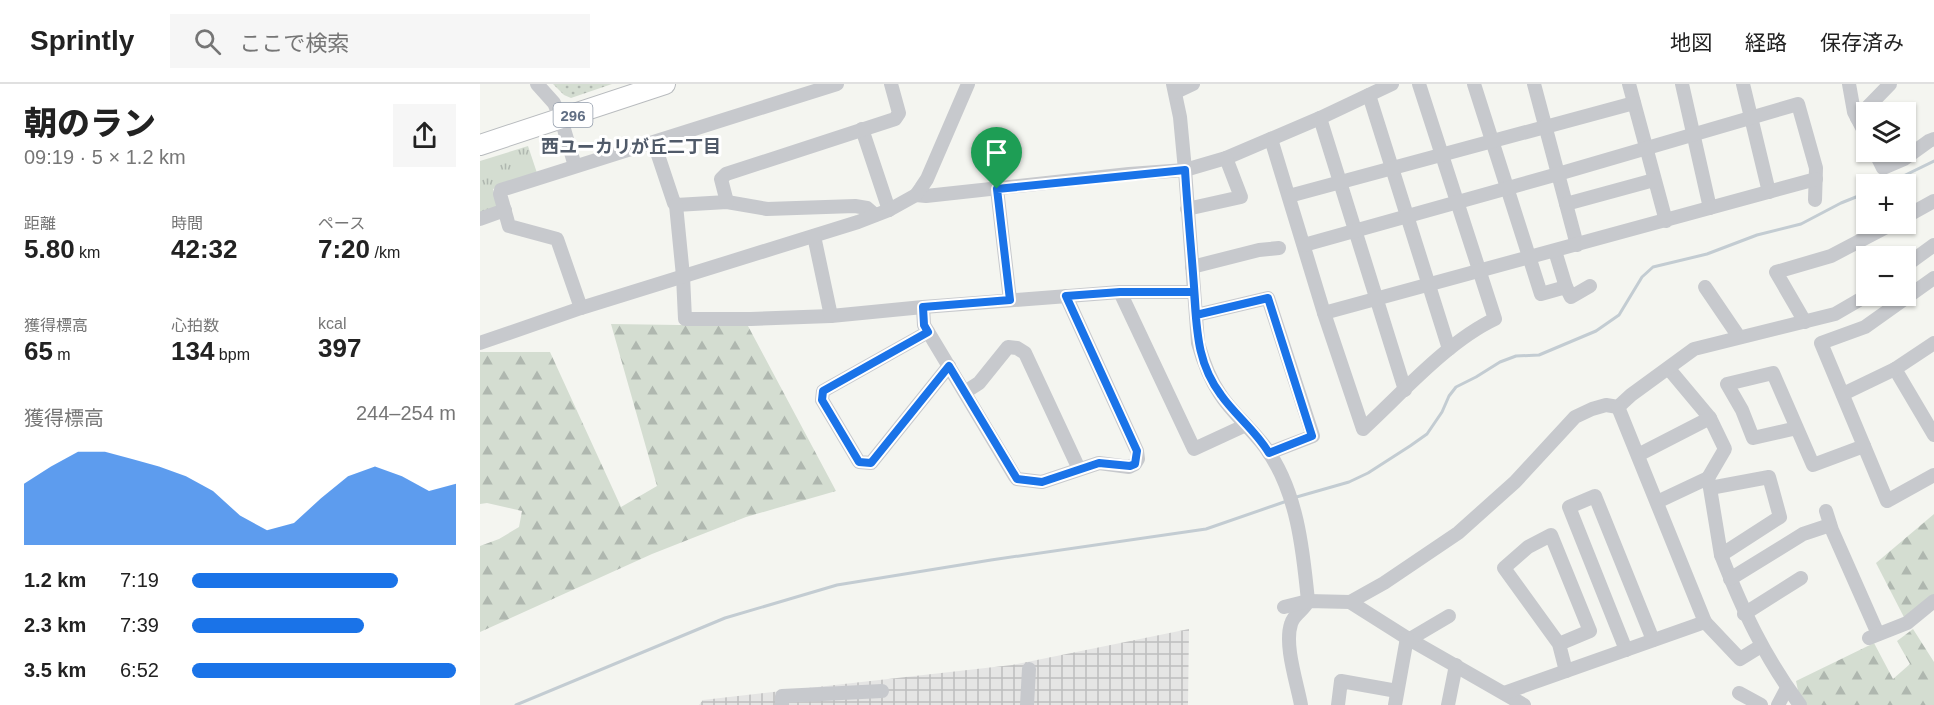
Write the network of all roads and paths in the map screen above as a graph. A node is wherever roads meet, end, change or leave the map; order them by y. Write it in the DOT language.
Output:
graph roads {
  1 [pos="537,84"];
  2 [pos="665,84"];
  3 [pos="837,84"];
  4 [pos="891,84"];
  5 [pos="1193,84"];
  6 [pos="1392,84"];
  7 [pos="1419,84"];
  8 [pos="1474,84"];
  9 [pos="1534,84"];
  10 [pos="1629,84"];
  11 [pos="1682,84"];
  12 [pos="1743,84"];
  13 [pos="1849,84"];
  14 [pos="1890,84"];
  15 [pos="965,85"];
  16 [pos="1174,88"];
  17 [pos="1365,92"];
  18 [pos="1873,102"];
  19 [pos="1634,103"];
  20 [pos="1856,114"];
  21 [pos="1752,116"];
  22 [pos="1320,118"];
  23 [pos="561,119"];
  24 [pos="1546,128"];
  25 [pos="862,129"];
  26 [pos="1693,134"];
  27 [pos="1932,138"];
  28 [pos="1271,139"];
  29 [pos="1492,141"];
  30 [pos="654,142"];
  31 [pos="480,145"];
  32 [pos="1646,148"];
  33 [pos="1916,150"];
  34 [pos="1442,154"];
  35 [pos="1227,158"];
  36 [pos="1880,162"];
  37 [pos="1897,162"];
  38 [pos="575,166"];
  39 [pos="1391,168"];
  40 [pos="1185,170"];
  41 [pos="1558,174"];
  42 [pos="1654,180"];
  43 [pos="1816,180"];
  44 [pos="1341,182"];
  45 [pos="1508,188"];
  46 [pos="997,189"];
  47 [pos="1769,192"];
  48 [pos="916,195"];
  49 [pos="1289,196"];
  50 [pos="1815,200"];
  51 [pos="1934,201"];
  52 [pos="727,202"];
  53 [pos="1457,202"];
  54 [pos="1566,204"];
  55 [pos="676,205"];
  56 [pos="1710,208"];
  57 [pos="1187,209"];
  58 [pos="505,210"];
  59 [pos="889,210"];
  60 [pos="1916,211"];
  61 [pos="875,215"];
  62 [pos="1406,216"];
  63 [pos="480,219"];
  64 [pos="1665,221"];
  65 [pos="1355,231"];
  66 [pos="1873,234"];
  67 [pos="814,236"];
  68 [pos="1304,245"];
  69 [pos="1577,245"];
  70 [pos="1934,245"];
  71 [pos="1279,248"];
  72 [pos="1556,251"];
  73 [pos="1530,258"];
  74 [pos="1916,258"];
  75 [pos="1192,267"];
  76 [pos="1480,272"];
  77 [pos="683,276"];
  78 [pos="1934,278"];
  79 [pos="1428,285"];
  80 [pos="1590,286"];
  81 [pos="1566,287"];
  82 [pos="1705,287"];
  83 [pos="1120,292"];
  84 [pos="1194,292"];
  85 [pos="1066,296"];
  86 [pos="1377,299"];
  87 [pos="1010,300"];
  88 [pos="1856,302"];
  89 [pos="923,307"];
  90 [pos="581,308"];
  91 [pos="1324,313"];
  92 [pos="1196,315"];
  93 [pos="831,316"];
  94 [pos="1805,322"];
  95 [pos="928,332"];
  96 [pos="1739,337"];
  97 [pos="480,343"];
  98 [pos="1934,343"];
  99 [pos="1449,349"];
  100 [pos="949,366"];
  101 [pos="1669,369"];
  102 [pos="1895,369"];
  103 [pos="1405,390"];
  104 [pos="965,392"];
  105 [pos="1843,394"];
  106 [pos="1618,407"];
  107 [pos="1710,418"];
  108 [pos="1246,425"];
  109 [pos="1797,428"];
  110 [pos="1934,435"];
  111 [pos="1864,446"];
  112 [pos="1269,453"];
  113 [pos="1638,455"];
  114 [pos="1079,469"];
  115 [pos="1934,475"];
  116 [pos="1709,483"];
  117 [pos="1657,502"];
  118 [pos="1827,511"];
  119 [pos="1830,525"];
  120 [pos="1720,555"];
  121 [pos="1801,578"];
  122 [pos="1730,579"];
  123 [pos="1308,601"];
  124 [pos="1350,602"];
  125 [pos="1933,605"];
  126 [pos="1284,608"];
  127 [pos="1744,614"];
  128 [pos="1449,616"];
  129 [pos="1705,622"];
  130 [pos="1408,639"];
  131 [pos="1653,640"];
  132 [pos="1559,644"];
  133 [pos="1761,646"];
  134 [pos="1626,650"];
  135 [pos="1456,665"];
  136 [pos="1029,669"];
  137 [pos="1566,671"];
  138 [pos="1787,688"];
  139 [pos="882,691"];
  140 [pos="1397,691"];
  141 [pos="1504,693"];
  142 [pos="1739,693"];
  143 [pos="782,705"];
  144 [pos="1027,705"];
  145 [pos="1301,705"];
  146 [pos="1338,705"];
  147 [pos="1395,705"];
  148 [pos="1448,705"];
  149 [pos="1524,705"];
  150 [pos="1761,705"];
  151 [pos="1778,705"];
  152 [pos="1800,705"];
  1 -- 23 [label="street"];
  2 -- 23 [label="highway, 296"];
  3 -- 30 [label="street"];
  4 -- 25 [label="street"];
  5 -- 16 [label="street"];
  6 -- 17 [label="street"];
  7 -- 34 [label="street"];
  8 -- 29 [label="street"];
  9 -- 24 [label="street"];
  10 -- 19 [label="street"];
  11 -- 26 [label="street"];
  12 -- 21 [label="street"];
  13 -- 20 [label="street"];
  14 -- 18 [label="street"];
  15 -- 48 [label="street"];
  16 -- 40 [label="street"];
  17 -- 22 [label="street"];
  17 -- 39 [label="street"];
  19 -- 24 [label="street"];
  19 -- 32 [label="street"];
  21 -- 26 [label="street"];
  21 -- 43 [label="street"];
  21 -- 47 [label="street"];
  22 -- 28 [label="street"];
  22 -- 44 [label="street"];
  23 -- 31 [label="highway, 296"];
  23 -- 38 [label="street"];
  24 -- 29 [label="street"];
  24 -- 41 [label="street"];
  25 -- 52 [label="street"];
  25 -- 59 [label="street"];
  26 -- 32 [label="street"];
  26 -- 56 [label="street"];
  27 -- 33 [label="street"];
  28 -- 35 [label="street"];
  28 -- 49 [label="street"];
  29 -- 34 [label="street"];
  29 -- 45 [label="street"];
  30 -- 38 [label="street"];
  30 -- 55 [label="street"];
  32 -- 41 [label="street"];
  32 -- 42 [label="street"];
  34 -- 39 [label="street"];
  34 -- 53 [label="street"];
  35 -- 40 [label="street"];
  35 -- 57 [label="street"];
  36 -- 37 [label="street"];
  38 -- 58 [label="street"];
  39 -- 44 [label="street"];
  39 -- 62 [label="street"];
  40 -- 46 [label="street"];
  40 -- 57 [label="street"];
  41 -- 45 [label="street"];
  41 -- 54 [label="street"];
  42 -- 54 [label="street"];
  42 -- 64 [label="street"];
  43 -- 47 [label="street"];
  43 -- 50 [label="street"];
  44 -- 49 [label="street"];
  44 -- 65 [label="street"];
  45 -- 53 [label="street"];
  45 -- 73 [label="street"];
  46 -- 48 [label="street"];
  46 -- 87 [label="street"];
  47 -- 56 [label="street"];
  48 -- 59 [label="street"];
  49 -- 68 [label="street"];
  51 -- 60 [label="street"];
  52 -- 55 [label="street"];
  52 -- 61 [label="street"];
  53 -- 62 [label="street"];
  53 -- 76 [label="street"];
  54 -- 69 [label="street"];
  55 -- 77 [label="street"];
  56 -- 64 [label="street"];
  57 -- 75 [label="street"];
  58 -- 63 [label="street"];
  58 -- 90 [label="street"];
  59 -- 61 [label="street"];
  61 -- 67 [label="street"];
  62 -- 65 [label="street"];
  62 -- 79 [label="street"];
  64 -- 69 [label="street"];
  65 -- 68 [label="street"];
  65 -- 86 [label="street"];
  66 -- 94 [label="street"];
  67 -- 77 [label="street"];
  67 -- 93 [label="street"];
  68 -- 91 [label="street"];
  69 -- 72 [label="street"];
  70 -- 74 [label="street"];
  71 -- 75 [label="street"];
  72 -- 73 [label="street"];
  72 -- 81 [label="street"];
  73 -- 76 [label="street"];
  73 -- 81 [label="street"];
  75 -- 84 [label="street"];
  76 -- 79 [label="street"];
  76 -- 99 [label="street"];
  77 -- 90 [label="street"];
  77 -- 93 [label="street"];
  78 -- 105 [label="street"];
  79 -- 86 [label="street"];
  79 -- 99 [label="street"];
  80 -- 81 [label="street"];
  82 -- 96 [label="street"];
  83 -- 84 [label="street"];
  83 -- 85 [label="street"];
  83 -- 108 [label="street"];
  84 -- 92 [label="street"];
  85 -- 87 [label="street"];
  85 -- 114 [label="street"];
  86 -- 91 [label="street"];
  86 -- 103 [label="street"];
  87 -- 89 [label="street"];
  88 -- 94 [label="street"];
  89 -- 93 [label="street"];
  89 -- 95 [label="street"];
  90 -- 97 [label="street"];
  91 -- 103 [label="street"];
  92 -- 108 [label="street"];
  92 -- 112 [label="street"];
  94 -- 96 [label="street"];
  95 -- 100 [label="street"];
  95 -- 100 [label="street"];
  96 -- 101 [label="street"];
  98 -- 102 [label="street"];
  99 -- 103 [label="street"];
  100 -- 104 [label="street"];
  101 -- 106 [label="street"];
  101 -- 107 [label="street"];
  102 -- 105 [label="street"];
  102 -- 110 [label="street"];
  104 -- 114 [label="street"];
  104 -- 114 [label="street"];
  105 -- 111 [label="street"];
  106 -- 113 [label="street"];
  106 -- 124 [label="street"];
  107 -- 113 [label="street"];
  107 -- 116 [label="street"];
  108 -- 112 [label="street"];
  109 -- 109 [label="street"];
  109 -- 111 [label="street"];
  111 -- 115 [label="street"];
  112 -- 123 [label="street"];
  113 -- 117 [label="street"];
  116 -- 117 [label="street"];
  116 -- 120 [label="street"];
  116 -- 120 [label="street"];
  117 -- 129 [label="street"];
  118 -- 119 [label="street"];
  119 -- 122 [label="street"];
  119 -- 125 [label="street"];
  120 -- 122 [label="street"];
  121 -- 127 [label="street"];
  122 -- 127 [label="street"];
  123 -- 124 [label="street"];
  123 -- 126 [label="street"];
  123 -- 145 [label="street"];
  124 -- 130 [label="street"];
  127 -- 133 [label="street"];
  128 -- 130 [label="street"];
  129 -- 131 [label="street"];
  129 -- 133 [label="street"];
  130 -- 135 [label="street"];
  130 -- 140 [label="street"];
  131 -- 134 [label="street"];
  131 -- 134 [label="street"];
  132 -- 132 [label="street"];
  132 -- 137 [label="street"];
  133 -- 138 [label="street"];
  134 -- 137 [label="street"];
  135 -- 141 [label="street"];
  135 -- 148 [label="street"];
  136 -- 144 [label="street"];
  137 -- 141 [label="street"];
  138 -- 151 [label="street"];
  138 -- 152 [label="street"];
  139 -- 143 [label="street"];
  140 -- 146 [label="street"];
  140 -- 147 [label="street"];
  141 -- 149 [label="street"];
  142 -- 150 [label="street"];
}
